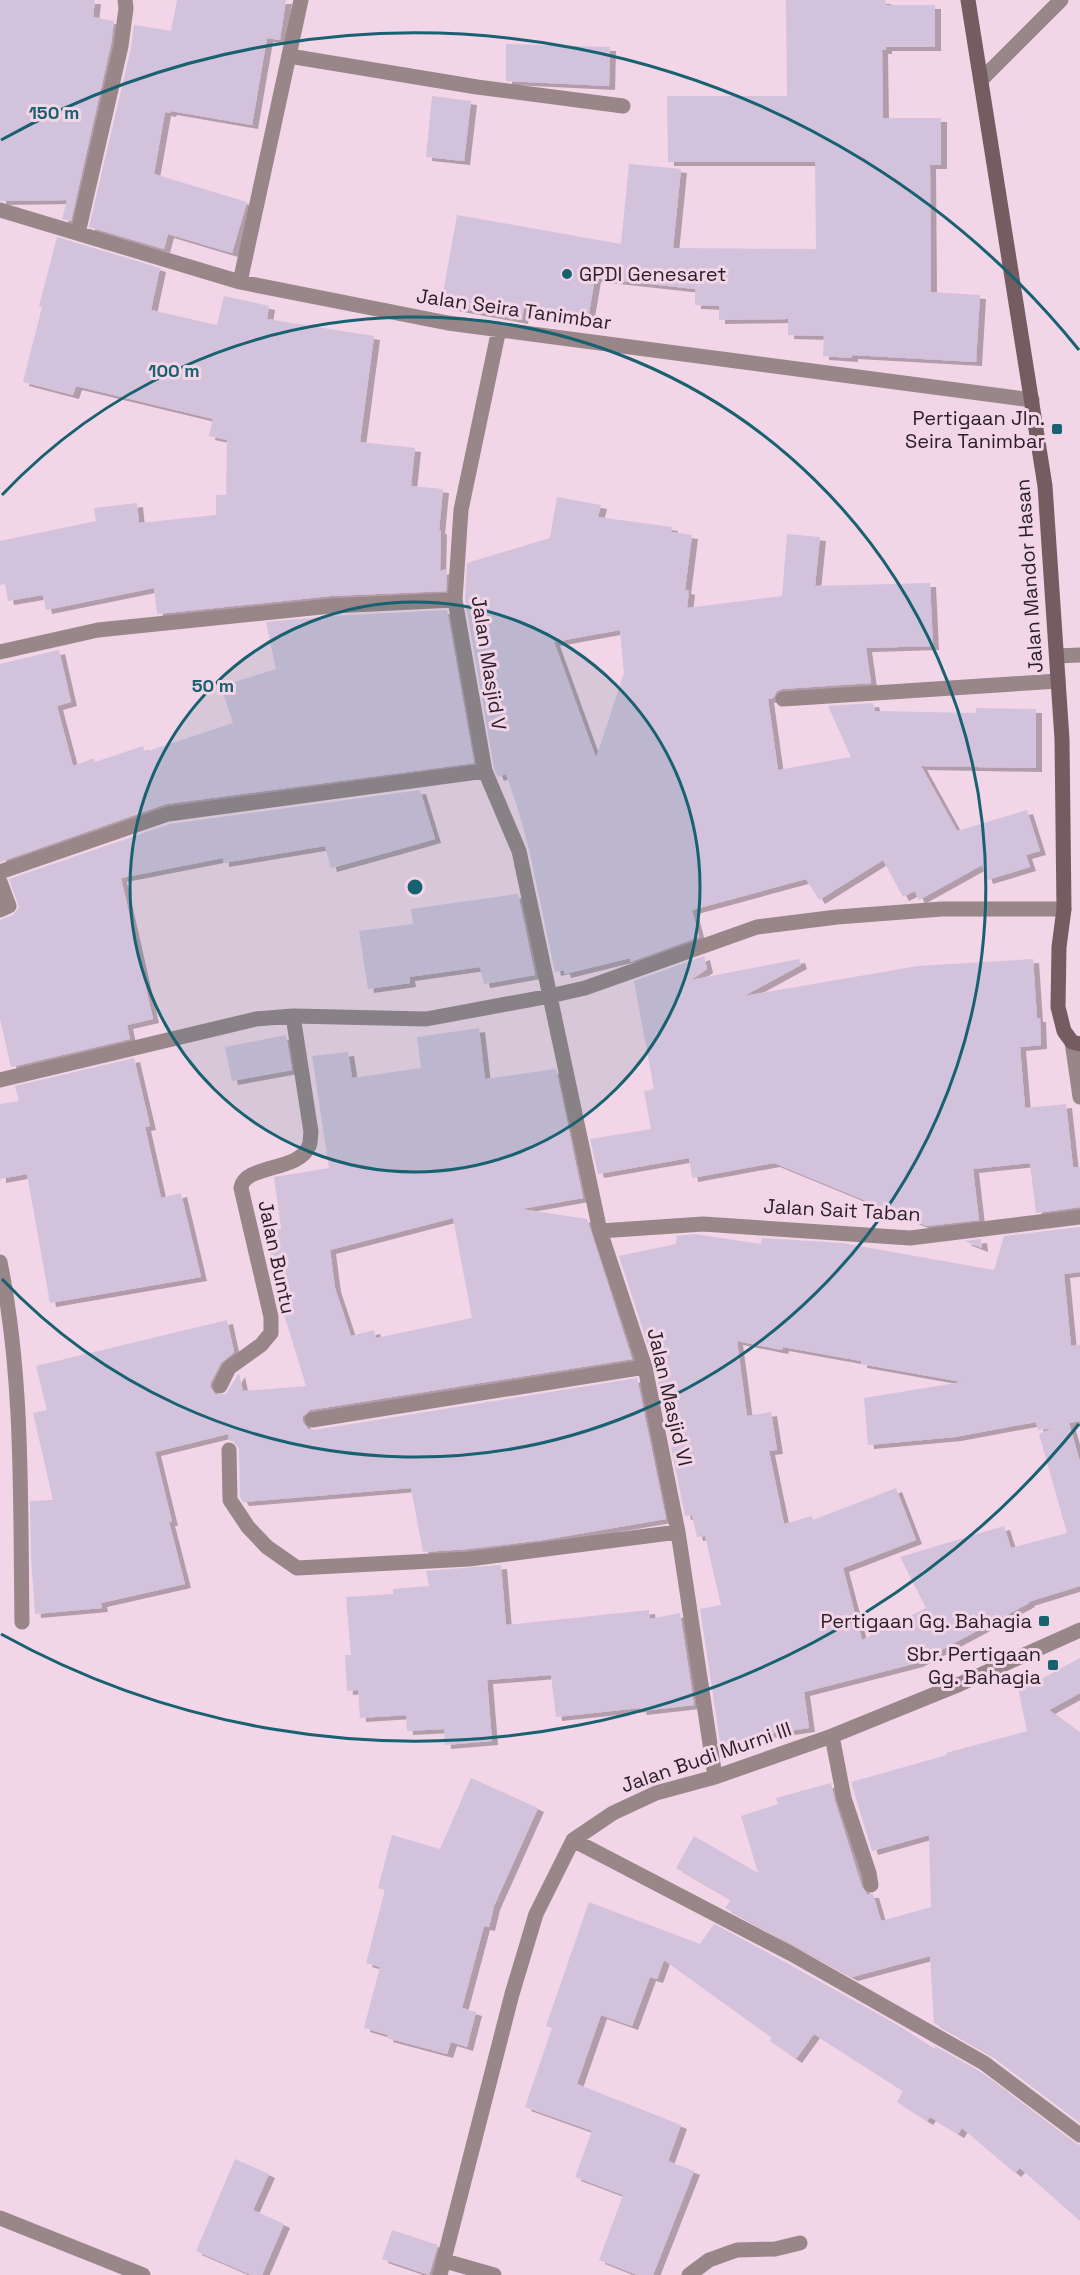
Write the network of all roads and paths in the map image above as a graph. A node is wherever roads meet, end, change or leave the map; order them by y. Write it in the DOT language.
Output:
graph roads {
  1 [pos="125,0"];
  2 [pos="301,0"];
  3 [pos="968,0"];
  4 [pos="1061,0"];
  5 [pos="289,56"];
  6 [pos="981,80"];
  7 [pos="623,106"];
  8 [pos="0,210"];
  9 [pos="78,233"];
  10 [pos="240,282"];
  11 [pos="499,329"];
  12 [pos="1032,400"];
  13 [pos="455,600"];
  14 [pos="0,652"];
  15 [pos="1080,655"];
  16 [pos="1057,656"];
  17 [pos="1058,681"];
  18 [pos="783,699"];
  19 [pos="485,771"];
  20 [pos="0,872"];
  21 [pos="0,882"];
  22 [pos="1064,909"];
  23 [pos="0,910"];
  24 [pos="550,996"];
  25 [pos="293,1016"];
  26 [pos="1076,1043"];
  27 [pos="1,1076"];
  28 [pos="1080,1097"];
  29 [pos="1080,1217"];
  30 [pos="600,1231"];
  31 [pos="0,1262"];
  32 [pos="4,1298"];
  33 [pos="645,1367"];
  34 [pos="220,1386"];
  35 [pos="312,1420"];
  36 [pos="229,1450"];
  37 [pos="678,1532"];
  38 [pos="22,1622"];
  39 [pos="1079,1634"];
  40 [pos="832,1736"];
  41 [pos="715,1777"];
  42 [pos="573,1840"];
  43 [pos="871,1885"];
  44 [pos="1080,2135"];
  45 [pos="0,2218"];
  46 [pos="800,2243"];
  47 [pos="443,2268"];
  48 [pos="143,2275"];
  49 [pos="494,2275"];
  50 [pos="689,2275"];
  1 -- 9 [label="street"];
  2 -- 5 [label="street"];
  3 -- 6 [label="street, Jalan Mandor Hasan"];
  4 -- 6 [label="street"];
  5 -- 7 [label="street"];
  5 -- 10 [label="street"];
  6 -- 12 [label="street, Jalan Mandor Hasan"];
  8 -- 9 [label="street, Jalan Seira Tanimbar"];
  9 -- 10 [label="street, Jalan Seira Tanimbar"];
  10 -- 11 [label="street, Jalan Seira Tanimbar"];
  11 -- 12 [label="street, Jalan Seira Tanimbar"];
  11 -- 13 [label="street, Jalan Masjid V"];
  12 -- 16 [label="street, Jalan Mandor Hasan"];
  13 -- 14 [label="street"];
  13 -- 19 [label="street, Jalan Masjid V"];
  15 -- 16 [label="street"];
  16 -- 17 [label="street, Jalan Mandor Hasan"];
  17 -- 18 [label="street"];
  17 -- 22 [label="street, Jalan Mandor Hasan"];
  19 -- 20 [label="street"];
  19 -- 24 [label="street, Jalan Masjid V"];
  21 -- 23 [label="street"];
  22 -- 24 [label="street"];
  22 -- 26 [label="street, Jalan Mandor Hasan"];
  24 -- 25 [label="street"];
  24 -- 30 [label="street, Jalan Masjid VI"];
  25 -- 27 [label="street"];
  25 -- 34 [label="street, Jalan Buntu"];
  26 -- 28 [label="street"];
  29 -- 30 [label="street, Jalan Sait Taban"];
  30 -- 33 [label="street, Jalan Masjid VI"];
  31 -- 32 [label="street"];
  32 -- 38 [label="street"];
  33 -- 35 [label="street"];
  33 -- 37 [label="street, Jalan Masjid VI"];
  36 -- 37 [label="street"];
  37 -- 41 [label="street, Jalan Masjid VI"];
  39 -- 40 [label="street, Jalan Budi Murni III"];
  40 -- 41 [label="street, Jalan Budi Murni III"];
  40 -- 43 [label="street"];
  41 -- 42 [label="street, Jalan Budi Murni III"];
  42 -- 44 [label="street"];
  42 -- 47 [label="street, Jalan Budi Murni III"];
  45 -- 48 [label="street"];
  46 -- 50 [label="street"];
  47 -- 49 [label="street"];
}
